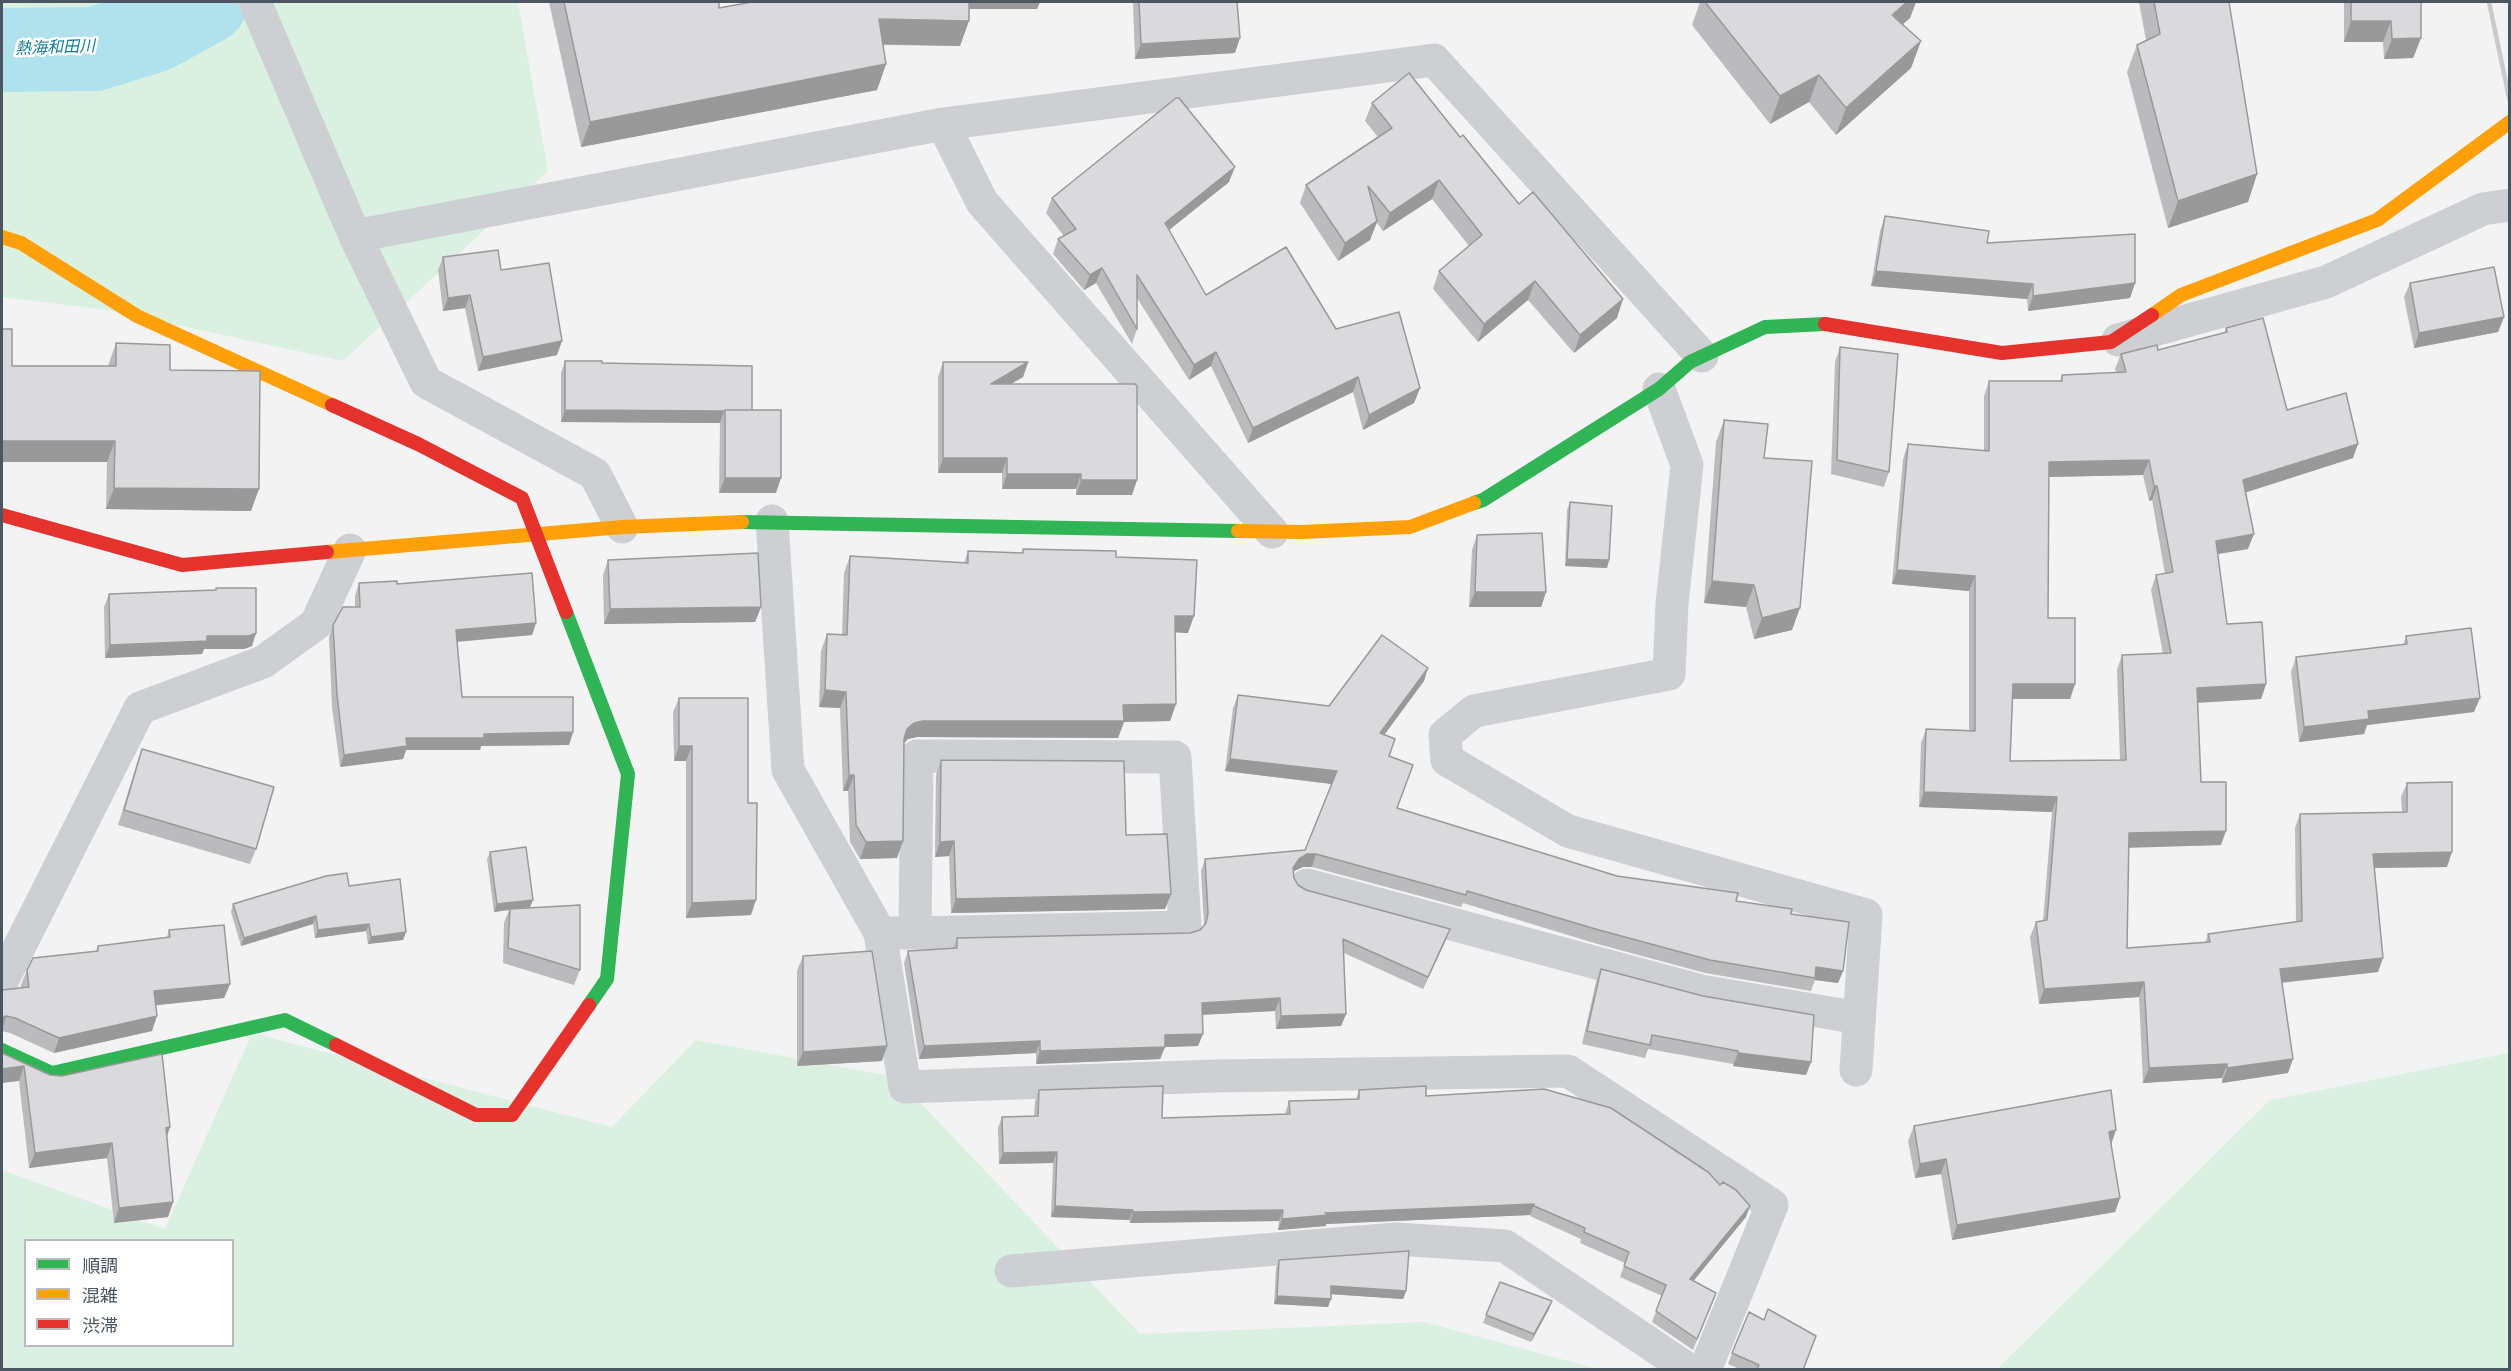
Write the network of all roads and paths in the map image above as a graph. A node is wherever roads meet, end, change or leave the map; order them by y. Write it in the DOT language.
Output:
graph roads {
  1 [pos="255,2"];
  2 [pos="2510,122"];
  3 [pos="943,124"];
  4 [pos="2510,205"];
  5 [pos="355,236"];
  6 [pos="2,237"];
  7 [pos="2111,342"];
  8 [pos="1702,356"];
  9 [pos="1659,389"];
  10 [pos="2,515"];
  11 [pos="772,521"];
  12 [pos="622,527"];
  13 [pos="1272,532"];
  14 [pos="536,535"];
  15 [pos="350,550"];
  16 [pos="1307,885"];
  17 [pos="880,933"];
  18 [pos="915,933"];
  19 [pos="2,981"];
  20 [pos="1859,1018"];
  21 [pos="2,1050"];
  22 [pos="1856,1070"];
  23 [pos="1011,1271"];
  24 [pos="1689,1370"];
  25 [pos="1705,1370"];
  1 -- 5 [label="street"];
  2 -- 7 [label="street"];
  3 -- 5 [label="street"];
  3 -- 8 [label="street"];
  3 -- 13 [label="street"];
  4 -- 7 [label="street"];
  5 -- 12 [label="street"];
  6 -- 14 [label="street"];
  7 -- 8 [label="street"];
  8 -- 9 [label="street"];
  9 -- 13 [label="street"];
  9 -- 20 [label="street"];
  10 -- 15 [label="street"];
  11 -- 12 [label="street"];
  11 -- 13 [label="street"];
  11 -- 17 [label="street"];
  12 -- 14 [label="street"];
  14 -- 15 [label="street"];
  14 -- 21 [label="street"];
  15 -- 19 [label="street"];
  16 -- 20 [label="street"];
  17 -- 18 [label="street"];
  17 -- 25 [label="street"];
  18 -- 18 [label="street"];
  20 -- 22 [label="street"];
  23 -- 24 [label="street"];
}
